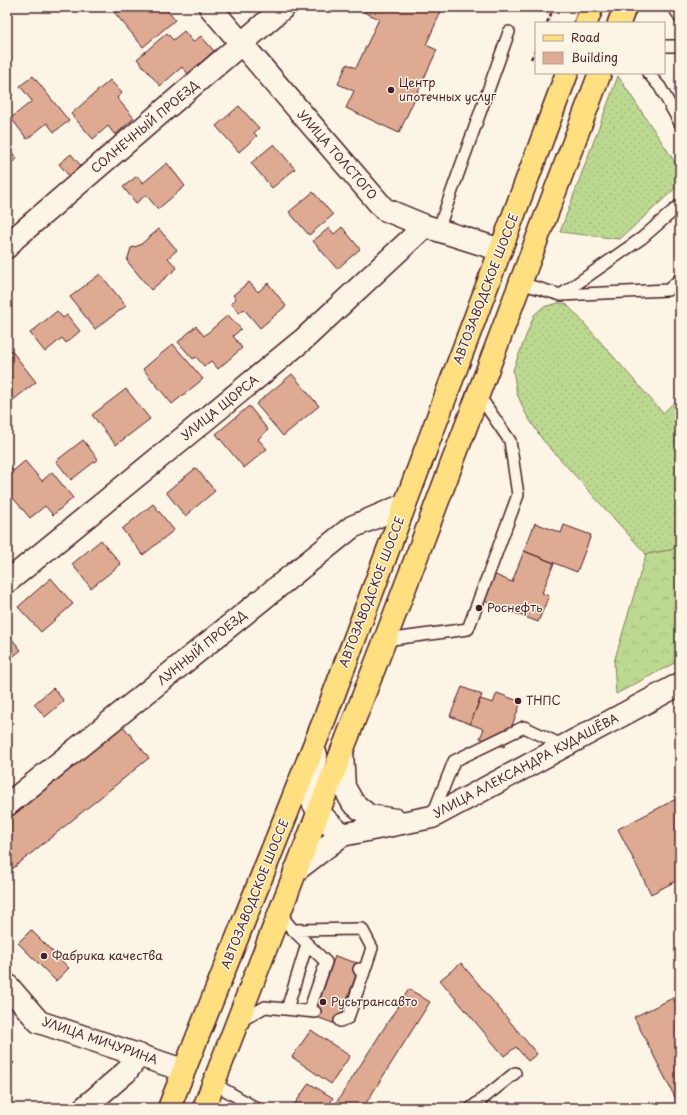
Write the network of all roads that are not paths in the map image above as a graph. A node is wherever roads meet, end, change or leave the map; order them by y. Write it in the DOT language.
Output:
graph roads {
  1 [pos="210,7"];
  2 [pos="284,7"];
  3 [pos="592,7"];
  4 [pos="625,7"];
  5 [pos="674,7"];
  6 [pos="680,18"];
  7 [pos="586,22"];
  8 [pos="619,22"];
  9 [pos="510,32"];
  10 [pos="242,44"];
  11 [pos="665,46"];
  12 [pos="680,46"];
  13 [pos="567,74"];
  14 [pos="600,74"];
  15 [pos="649,74"];
  16 [pos="680,123"];
  17 [pos="680,205"];
  18 [pos="432,228"];
  19 [pos="7,247"];
  20 [pos="501,250"];
  21 [pos="680,280"];
  22 [pos="520,283"];
  23 [pos="561,295"];
  24 [pos="478,394"];
  25 [pos="404,505"];
  26 [pos="7,582"];
  27 [pos="385,640"];
  28 [pos="680,684"];
  29 [pos="323,723"];
  30 [pos="564,746"];
  31 [pos="342,752"];
  32 [pos="7,805"];
  33 [pos="318,813"];
  34 [pos="432,817"];
  35 [pos="411,822"];
  36 [pos="342,835"];
  37 [pos="295,871"];
  38 [pos="287,922"];
  39 [pos="307,944"];
  40 [pos="7,985"];
  41 [pos="286,1009"];
  42 [pos="340,1021"];
  43 [pos="235,1024"];
  44 [pos="139,1055"];
  45 [pos="183,1070"];
  46 [pos="515,1073"];
  47 [pos="209,1098"];
  48 [pos="84,1108"];
  49 [pos="169,1108"];
  50 [pos="256,1108"];
  51 [pos="471,1108"];
  1 -- 10 [label="street, УЛИЦА ТОЛСТОГО"];
  2 -- 10 [label="street, СОЛНЕЧНЫЙ ПРОЕЗД"];
  3 -- 7 [label="main road"];
  4 -- 8 [label="main road"];
  5 -- 6 [label="lane"];
  9 -- 18 [label="lane"];
  10 -- 18 [label="street, УЛИЦА ТОЛСТОГО"];
  10 -- 19 [label="street, СОЛНЕЧНЫЙ ПРОЕЗД"];
  11 -- 12 [label="lane"];
  13 -- 20 [label="main road, АВТОЗАВОДСКОЕ ШОССЕ"];
  14 -- 22 [label="main road"];
  15 -- 16 [label="lane"];
  17 -- 23 [label="lane"];
  18 -- 20 [label="street, УЛИЦА ТОЛСТОГО"];
  18 -- 26 [label="street, УЛИЦА ЩОРСА"];
  20 -- 25 [label="main road, АВТОЗАВОДСКОЕ ШОССЕ"];
  21 -- 23 [label="lane"];
  22 -- 23 [label="lane"];
  22 -- 24 [label="main road"];
  24 -- 27 [label="main road"];
  24 -- 27 [label="lane"];
  25 -- 29 [label="main road, АВТОЗАВОДСКОЕ ШОССЕ"];
  25 -- 32 [label="street, ЛУННЫЙ ПРОЕЗД"];
  27 -- 31 [label="main road"];
  28 -- 30 [label="street, УЛИЦА АЛЕКСАНДРА КУДАШЁВА"];
  29 -- 33 [label="street"];
  29 -- 45 [label="main road, АВТОЗАВОДСКОЕ ШОССЕ"];
  30 -- 34 [label="street, УЛИЦА АЛЕКСАНДРА КУДАШЁВА"];
  30 -- 34 [label="lane"];
  31 -- 33 [label="main road"];
  31 -- 35 [label="street"];
  33 -- 36 [label="street"];
  33 -- 37 [label="main road"];
  34 -- 35 [label="street, УЛИЦА АЛЕКСАНДРА КУДАШЁВА"];
  35 -- 36 [label="street, УЛИЦА АЛЕКСАНДРА КУДАШЁВА"];
  36 -- 37 [label="street, УЛИЦА АЛЕКСАНДРА КУДАШЁВА"];
  37 -- 38 [label="main road"];
  38 -- 39 [label="lane"];
  38 -- 42 [label="lane"];
  38 -- 43 [label="main road"];
  39 -- 41 [label="lane"];
  39 -- 41 [label="lane"];
  40 -- 44 [label="street, УЛИЦА МИЧУРИНА"];
  41 -- 43 [label="lane"];
  43 -- 47 [label="main road"];
  44 -- 45 [label="street, УЛИЦА МИЧУРИНА"];
  44 -- 48 [label="street"];
  45 -- 49 [label="main road, АВТОЗАВОДСКОЕ ШОССЕ"];
  46 -- 51 [label="lane"];
  47 -- 50 [label="lane"];
}
